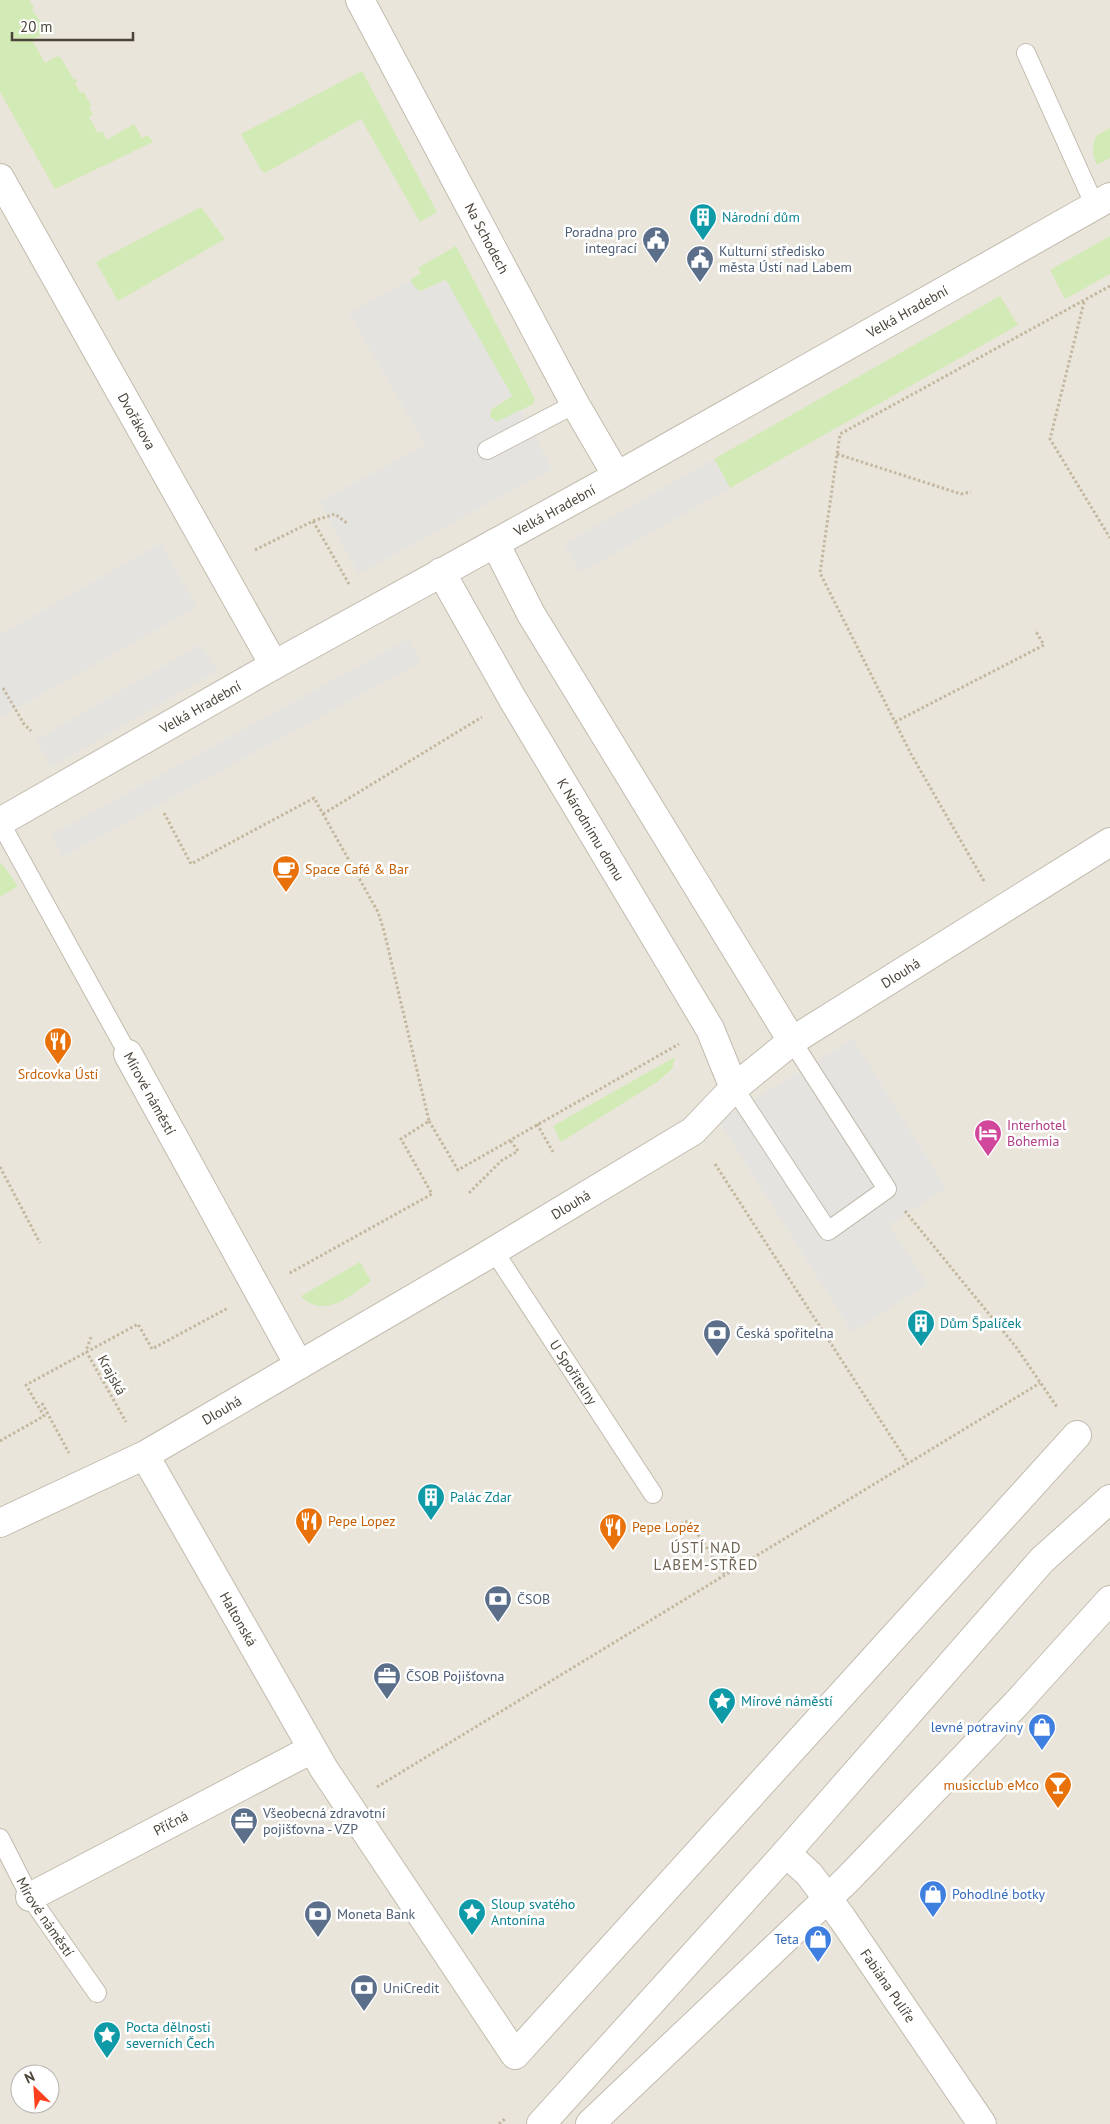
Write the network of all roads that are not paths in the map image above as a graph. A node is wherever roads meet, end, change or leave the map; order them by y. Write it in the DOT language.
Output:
graph roads {
  1 [pos="360,0"];
  2 [pos="1026,52"];
  3 [pos="2,186"];
  4 [pos="1102,202"];
  5 [pos="575,404"];
  6 [pos="487,450"];
  7 [pos="617,476"];
  8 [pos="495,543"];
  9 [pos="442,572"];
  10 [pos="274,665"];
  11 [pos="0,822"];
  12 [pos="1110,842"];
  13 [pos="792,1041"];
  14 [pos="128,1054"];
  15 [pos="734,1088"];
  16 [pos="494,1251"];
  17 [pos="299,1366"];
  18 [pos="1077,1435"];
  19 [pos="152,1468"];
  20 [pos="652,1494"];
  21 [pos="1110,1500"];
  22 [pos="0,1523"];
  23 [pos="1110,1600"];
  24 [pos="318,1759"];
  25 [pos="0,1838"];
  26 [pos="786,1853"];
  27 [pos="30,1896"];
  28 [pos="827,1898"];
  29 [pos="97,1993"];
  30 [pos="541,2124"];
  31 [pos="590,2124"];
  32 [pos="982,2124"];
  1 -- 5 [label="street, Na Schodech"];
  2 -- 4 [label="lane"];
  3 -- 10 [label="street, Dvořákova"];
  4 -- 7 [label="street, Velká Hradební"];
  5 -- 6 [label="lane"];
  5 -- 7 [label="street, Na Schodech"];
  7 -- 8 [label="street, Velká Hradební"];
  8 -- 9 [label="street, Velká Hradební"];
  8 -- 13 [label="street"];
  9 -- 10 [label="street, Velká Hradební"];
  9 -- 15 [label="street, K Národnímu domu"];
  10 -- 11 [label="street, Velká Hradební"];
  11 -- 14 [label="lane, Mírové náměstí"];
  12 -- 13 [label="street, Dlouhá"];
  13 -- 15 [label="street, Dlouhá"];
  13 -- 15 [label="lane"];
  14 -- 17 [label="street, Mírové náměstí"];
  15 -- 16 [label="street, Dlouhá"];
  16 -- 17 [label="street, Dlouhá"];
  16 -- 20 [label="lane, U Spořitelny"];
  17 -- 22 [label="street, Dlouhá"];
  18 -- 24 [label="street"];
  19 -- 24 [label="street, Haltonská"];
  21 -- 26 [label="street"];
  23 -- 28 [label="street"];
  24 -- 27 [label="street, Příčná"];
  25 -- 27 [label="lane, Mírové náměstí"];
  26 -- 28 [label="street, Fabiána Pulíře"];
  26 -- 30 [label="street"];
  27 -- 29 [label="lane, Mírové náměstí"];
  28 -- 31 [label="street"];
  28 -- 32 [label="street, Fabiána Pulíře"];
}
